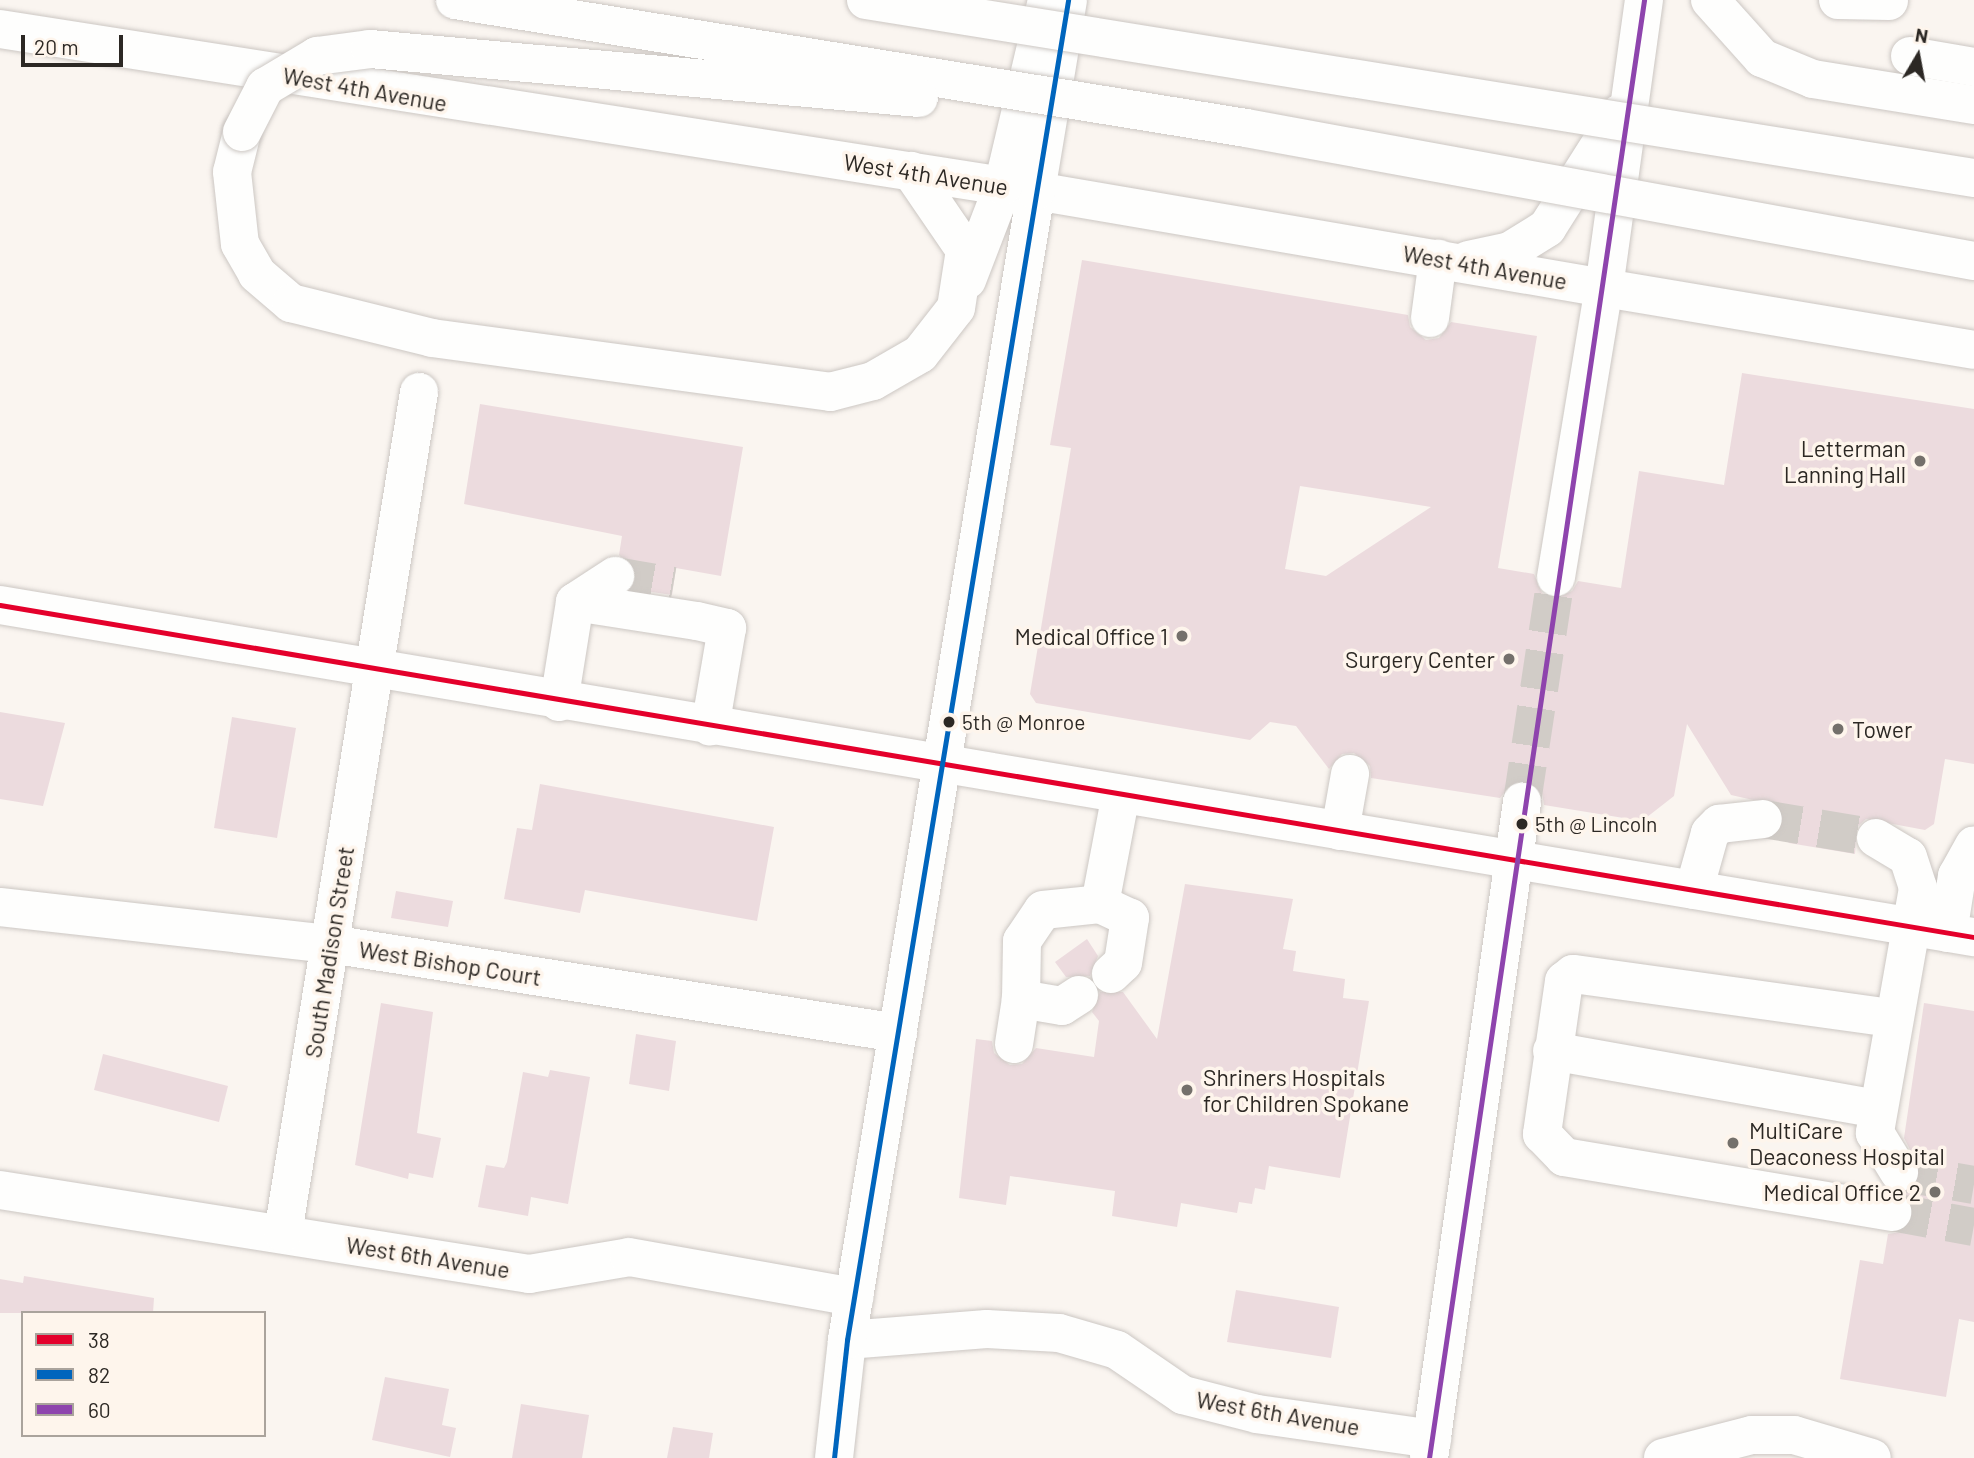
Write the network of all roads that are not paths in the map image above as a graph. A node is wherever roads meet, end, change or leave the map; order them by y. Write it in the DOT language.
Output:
graph roads {
  1 [pos="455,0"];
  2 [pos="866,0"];
  3 [pos="1019,0"];
  4 [pos="1046,0"];
  5 [pos="1068,0"];
  6 [pos="1644,0"];
  7 [pos="1710,0"];
  8 [pos="1838,0"];
  9 [pos="1889,1"];
  10 [pos="0,29"];
  11 [pos="1910,57"];
  12 [pos="1974,67"];
  13 [pos="1394,81"];
  14 [pos="1630,92"];
  15 [pos="1974,105"];
  16 [pos="1246,128"];
  17 [pos="911,171"];
  18 [pos="1974,178"];
  19 [pos="1020,188"];
  20 [pos="1448,260"];
  21 [pos="1974,261"];
  22 [pos="1604,288"];
  23 [pos="956,308"];
  24 [pos="1430,318"];
  25 [pos="1974,350"];
  26 [pos="419,392"];
  27 [pos="615,576"];
  28 [pos="1556,577"];
  29 [pos="673,586"];
  30 [pos="575,602"];
  31 [pos="0,605"];
  32 [pos="697,621"];
  33 [pos="374,671"];
  34 [pos="559,702"];
  35 [pos="710,727"];
  36 [pos="941,765"];
  37 [pos="1350,775"];
  38 [pos="1121,794"];
  39 [pos="1522,802"];
  40 [pos="1763,819"];
  41 [pos="1340,831"];
  42 [pos="1877,838"];
  43 [pos="1974,845"];
  44 [pos="1515,860"];
  45 [pos="1694,890"];
  46 [pos="1100,904"];
  47 [pos="0,907"];
  48 [pos="1909,926"];
  49 [pos="1961,935"];
  50 [pos="330,944"];
  51 [pos="1111,974"];
  52 [pos="1079,995"];
  53 [pos="1021,999"];
  54 [pos="1892,1018"];
  55 [pos="898,1033"];
  56 [pos="1014,1044"];
  57 [pos="1552,1051"];
  58 [pos="1877,1109"];
  59 [pos="1899,1172"];
  60 [pos="0,1190"];
  61 [pos="1892,1212"];
  62 [pos="282,1233"];
  63 [pos="854,1297"];
  64 [pos="847,1340"];
  65 [pos="1361,1443"];
  66 [pos="1430,1448"];
  67 [pos="834,1458"];
  68 [pos="1663,1458"];
  69 [pos="1872,1458"];
  1 -- 16 [label="main road, bridge"];
  2 -- 13 [label="main road, bridge"];
  3 -- 13 [label="main road, bridge"];
  4 -- 19 [label="main road"];
  5 -- 19 [label="main road"];
  6 -- 14 [label="main road"];
  7 -- 15 [label="main road"];
  8 -- 9 [label="main road"];
  10 -- 17 [label="main road, West 4th Avenue"];
  11 -- 12 [label="main road"];
  13 -- 18 [label="main road, bridge"];
  14 -- 20 [label="main road"];
  14 -- 22 [label="main road"];
  16 -- 21 [label="main road, bridge"];
  16 -- 23 [label="main road, bridge"];
  17 -- 19 [label="main road, West 4th Avenue"];
  17 -- 23 [label="main road"];
  19 -- 20 [label="main road, West 4th Avenue"];
  19 -- 23 [label="main road"];
  19 -- 36 [label="main road"];
  20 -- 22 [label="main road, West 4th Avenue"];
  20 -- 24 [label="main road"];
  22 -- 25 [label="main road, West 4th Avenue"];
  22 -- 28 [label="main road"];
  26 -- 33 [label="main road, South Madison Street"];
  27 -- 30 [label="main road"];
  29 -- 32 [label="main road"];
  30 -- 32 [label="main road"];
  30 -- 34 [label="main road"];
  31 -- 33 [label="main road"];
  32 -- 35 [label="main road"];
  33 -- 34 [label="main road"];
  33 -- 50 [label="main road, South Madison Street"];
  34 -- 35 [label="main road"];
  35 -- 36 [label="main road"];
  36 -- 38 [label="main road"];
  36 -- 55 [label="main road"];
  37 -- 41 [label="main road"];
  38 -- 41 [label="main road"];
  38 -- 46 [label="main road"];
  39 -- 44 [label="main road"];
  40 -- 45 [label="main road"];
  41 -- 44 [label="main road"];
  42 -- 48 [label="main road"];
  43 -- 49 [label="main road"];
  44 -- 45 [label="main road"];
  44 -- 66 [label="main road"];
  45 -- 48 [label="main road"];
  46 -- 51 [label="main road"];
  46 -- 53 [label="main road"];
  47 -- 50 [label="main road, West Bishop Court"];
  48 -- 49 [label="main road"];
  48 -- 54 [label="main road"];
  50 -- 55 [label="main road, West Bishop Court"];
  50 -- 62 [label="main road, South Madison Street"];
  52 -- 53 [label="main road"];
  53 -- 56 [label="main road"];
  54 -- 57 [label="main road"];
  54 -- 58 [label="main road"];
  55 -- 63 [label="main road"];
  57 -- 58 [label="main road"];
  57 -- 61 [label="main road"];
  58 -- 59 [label="main road"];
  60 -- 62 [label="main road, West 6th Avenue"];
  62 -- 63 [label="main road, West 6th Avenue"];
  63 -- 64 [label="main road"];
  64 -- 65 [label="main road, West 6th Avenue"];
  64 -- 67 [label="main road"];
  65 -- 66 [label="main road, West 6th Avenue"];
  68 -- 69 [label="main road"];
}
